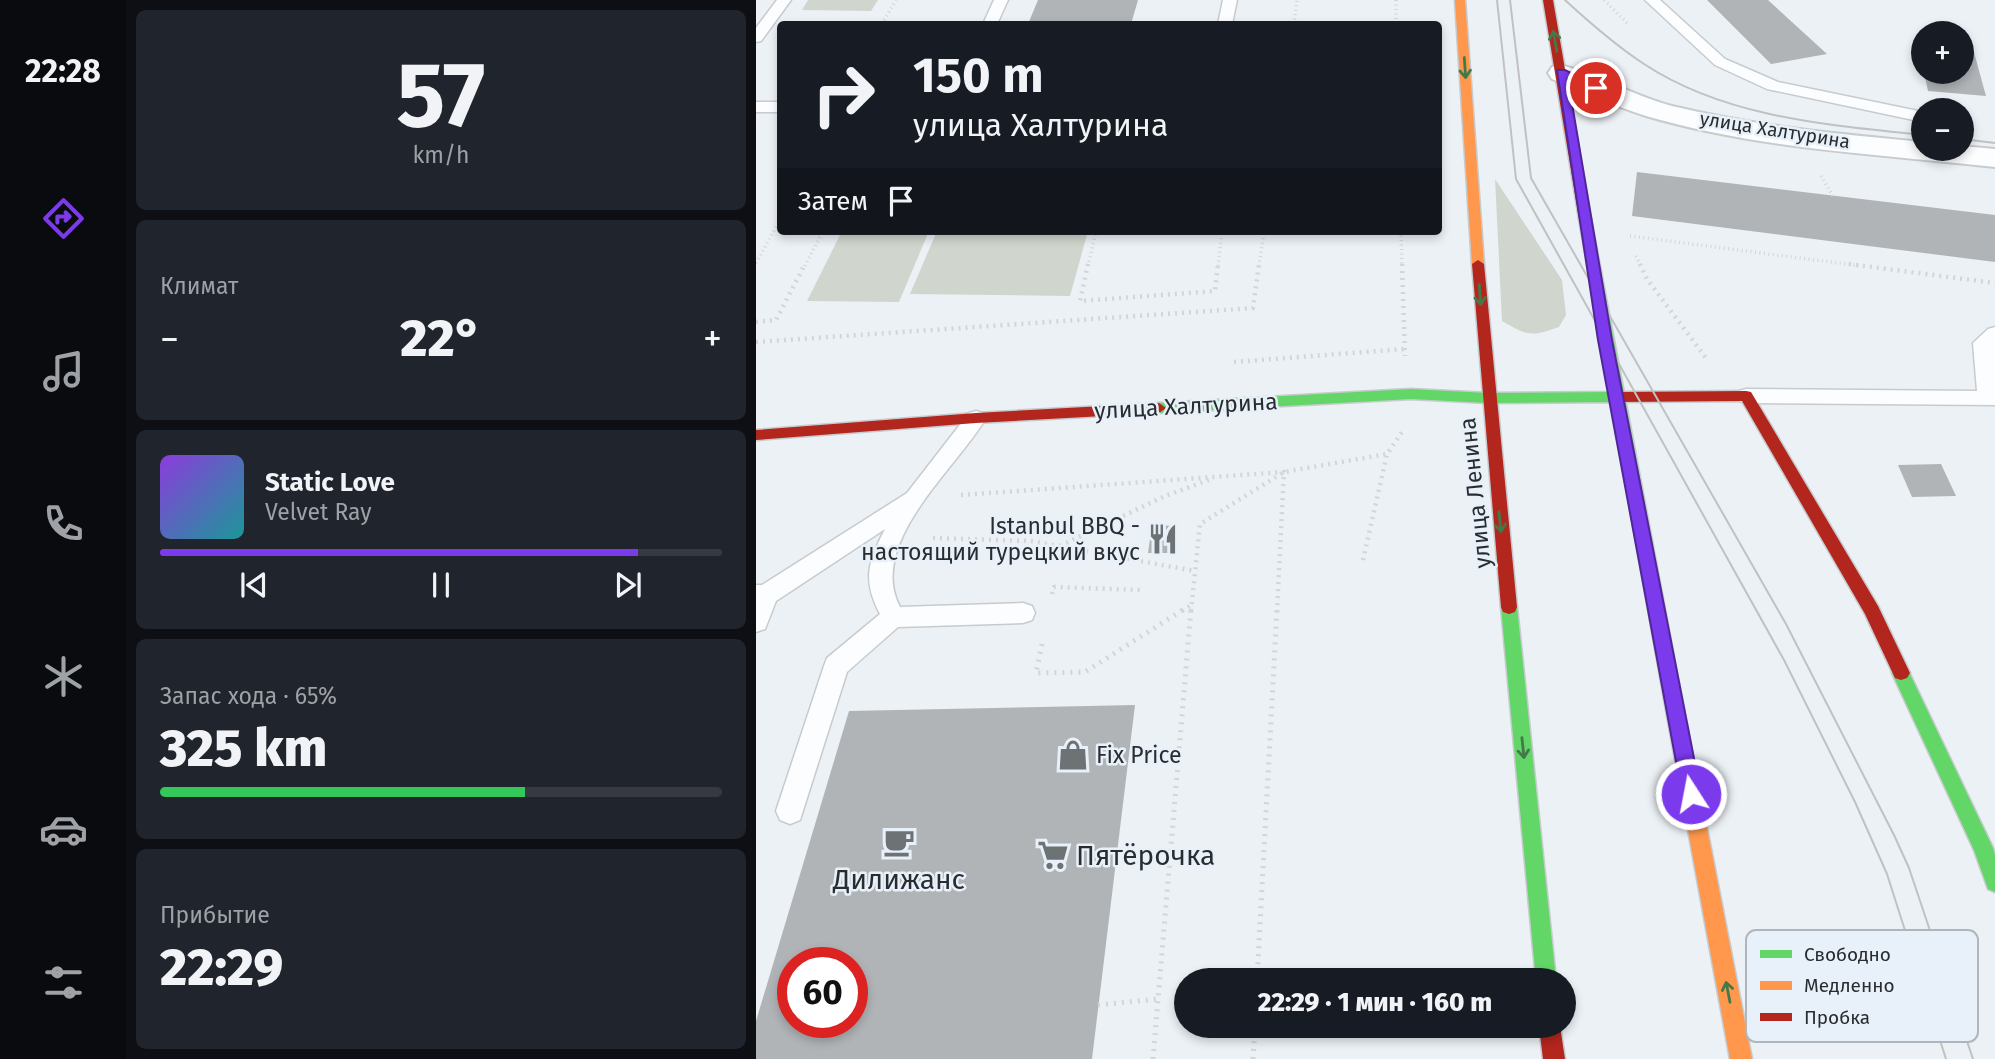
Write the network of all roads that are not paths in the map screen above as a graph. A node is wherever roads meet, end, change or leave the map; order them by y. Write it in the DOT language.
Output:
graph roads {
  1 [pos="784,0"];
  2 [pos="1001,0"];
  3 [pos="1230,0"];
  4 [pos="1460,0"];
  5 [pos="1548,0"];
  6 [pos="1653,0"];
  7 [pos="991,21"];
  8 [pos="1226,21"];
  9 [pos="773,25"];
  10 [pos="756,38"];
  11 [pos="1561,73"];
  12 [pos="756,107"];
  13 [pos="777,107"];
  14 [pos="1911,115"];
  15 [pos="1911,148"];
  16 [pos="1974,155"];
  17 [pos="1995,158"];
  18 [pos="1995,334"];
  19 [pos="1746,396"];
  20 [pos="1488,398"];
  21 [pos="1617,398"];
  22 [pos="1991,398"];
  23 [pos="976,418"];
  24 [pos="756,435"];
  25 [pos="915,498"];
  26 [pos="761,595"];
  27 [pos="1023,613"];
  28 [pos="893,617"];
  29 [pos="756,622"];
  30 [pos="790,811"];
  31 [pos="1991,859"];
  32 [pos="1545,968"];
  33 [pos="1551,1038"];
  34 [pos="1553,1059"];
  35 [pos="1741,1059"];
  1 -- 9 [label="lane"];
  2 -- 7 [label="lane"];
  3 -- 8 [label="lane"];
  4 -- 20 [label="main road, улица Ленина, one-way"];
  11 -- 5 [label="main road, one-way"];
  6 -- 14 [label="lane"];
  9 -- 10 [label="lane"];
  11 -- 15 [label="street, улица Халтурина"];
  11 -- 21 [label="main road"];
  12 -- 13 [label="lane"];
  16 -- 17 [label="street, улица Халтурина"];
  18 -- 22 [label="lane"];
  19 -- 21 [label="main road, улица Халтурина"];
  19 -- 22 [label="lane"];
  19 -- 31 [label="main road"];
  20 -- 21 [label="main road, улица Халтурина"];
  20 -- 23 [label="main road, улица Халтурина"];
  20 -- 32 [label="main road, улица Ленина, one-way"];
  35 -- 21 [label="main road, one-way"];
  23 -- 24 [label="main road, улица Халтурина"];
  23 -- 25 [label="lane"];
  25 -- 26 [label="lane"];
  25 -- 28 [label="lane"];
  26 -- 29 [label="lane"];
  27 -- 28 [label="lane"];
  28 -- 30 [label="lane"];
  33 -- 34 [label="main road"];
}
